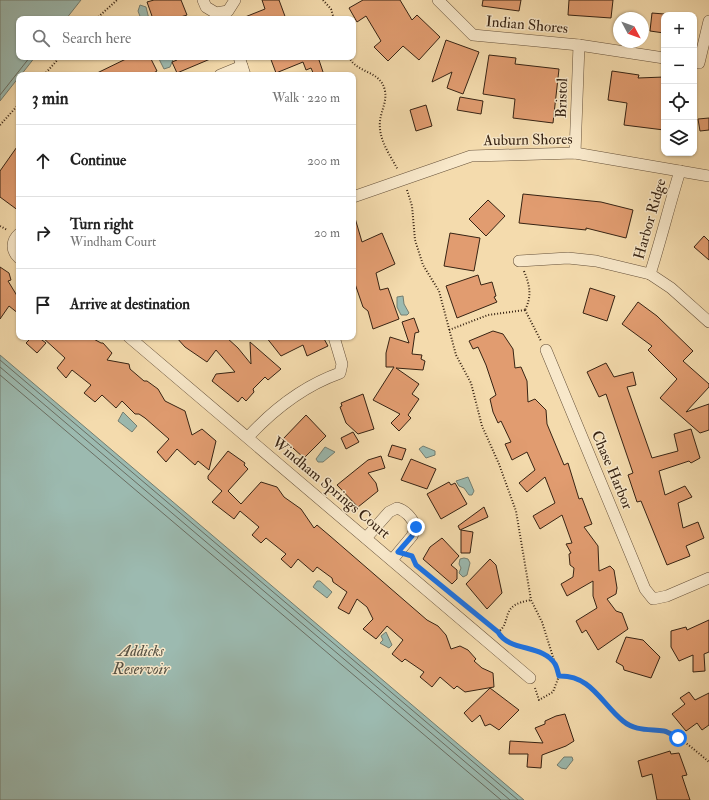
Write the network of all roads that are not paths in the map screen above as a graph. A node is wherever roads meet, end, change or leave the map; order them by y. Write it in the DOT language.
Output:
graph roads {
  1 [pos="203,0"];
  2 [pos="234,0"];
  3 [pos="438,0"];
  4 [pos="226,16"];
  5 [pos="709,21"];
  6 [pos="579,45"];
  7 [pos="661,58"];
  8 [pos="697,63"];
  9 [pos="242,66"];
  10 [pos="227,72"];
  11 [pos="575,153"];
  12 [pos="680,171"];
  13 [pos="709,176"];
  14 [pos="356,196"];
  15 [pos="16,239"];
  16 [pos="16,255"];
  17 [pos="519,261"];
  18 [pos="650,274"];
  19 [pos="709,322"];
  20 [pos="133,340"];
  21 [pos="335,340"];
  22 [pos="546,350"];
  23 [pos="248,437"];
  24 [pos="366,538"];
  25 [pos="395,556"];
  26 [pos="709,578"];
  27 [pos="530,678"];
  1 -- 4 [label="street"];
  2 -- 4 [label="street"];
  3 -- 6 [label="street, Indian Shores"];
  5 -- 8 [label="street"];
  6 -- 7 [label="street, Indian Shores"];
  6 -- 11 [label="street, Bristol"];
  9 -- 10 [label="street"];
  11 -- 12 [label="street, Auburn Shores"];
  11 -- 14 [label="street, Auburn Shores"];
  12 -- 13 [label="street, Auburn Shores"];
  12 -- 18 [label="street, Harbor Ridge"];
  15 -- 16 [label="street"];
  17 -- 18 [label="street"];
  18 -- 19 [label="street"];
  20 -- 23 [label="street, Windham Springs Court"];
  21 -- 23 [label="street"];
  22 -- 26 [label="street, Chase Harbor"];
  23 -- 24 [label="street, Windham Springs Court"];
  24 -- 25 [label="street, Windham Springs Court"];
  24 -- 25 [label="street"];
  25 -- 27 [label="street, Windham Springs Court"];
}
